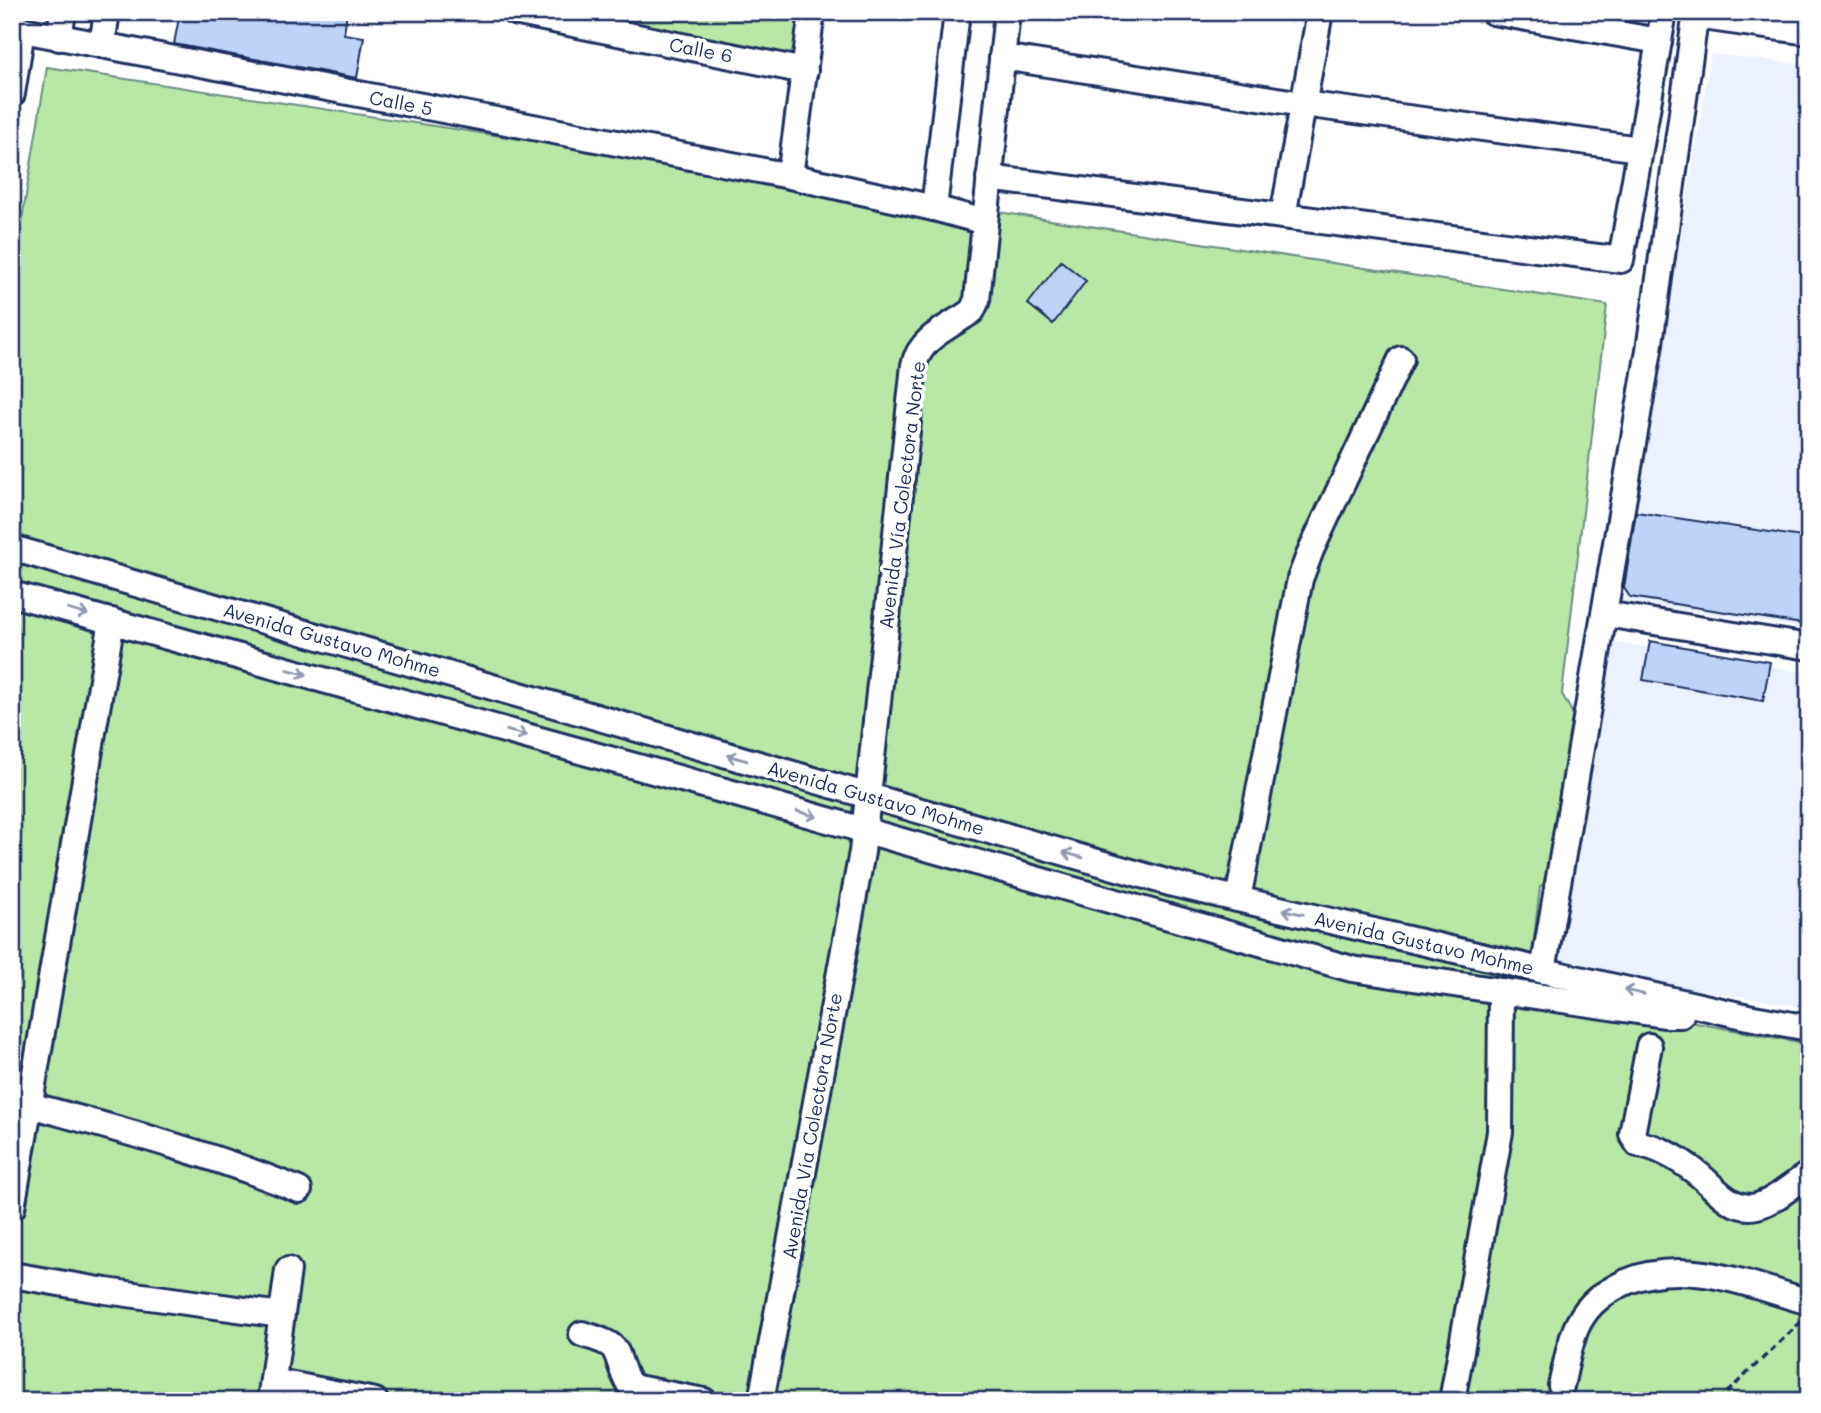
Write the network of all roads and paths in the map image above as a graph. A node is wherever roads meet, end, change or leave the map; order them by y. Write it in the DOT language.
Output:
graph roads {
  1 [pos="63,12"];
  2 [pos="107,12"];
  3 [pos="514,12"];
  4 [pos="812,12"];
  5 [pos="957,12"];
  6 [pos="1006,12"];
  7 [pos="1320,12"];
  8 [pos="1493,12"];
  9 [pos="1664,12"];
  10 [pos="1696,14"];
  11 [pos="17,29"];
  12 [pos="1809,32"];
  13 [pos="59,38"];
  14 [pos="1659,41"];
  15 [pos="102,45"];
  16 [pos="1002,57"];
  17 [pos="805,71"];
  18 [pos="12,94"];
  19 [pos="1303,104"];
  20 [pos="1640,149"];
  21 [pos="790,176"];
  22 [pos="989,178"];
  23 [pos="934,208"];
  24 [pos="1283,216"];
  25 [pos="985,222"];
  26 [pos="1401,359"];
  27 [pos="12,548"];
  28 [pos="12,594"];
  29 [pos="1605,614"];
  30 [pos="112,621"];
  31 [pos="1809,647"];
  32 [pos="869,796"];
  33 [pos="864,841"];
  34 [pos="1238,899"];
  35 [pos="1543,971"];
  36 [pos="1501,991"];
  37 [pos="1748,1017"];
  38 [pos="1809,1028"];
  39 [pos="1649,1046"];
  40 [pos="30,1105"];
  41 [pos="1809,1174"];
  42 [pos="299,1190"];
  43 [pos="12,1208"];
  44 [pos="288,1270"];
  45 [pos="12,1275"];
  46 [pos="1808,1309"];
  47 [pos="281,1315"];
  48 [pos="582,1334"];
  49 [pos="1560,1386"];
  50 [pos="272,1391"];
  51 [pos="375,1401"];
  52 [pos="704,1401"];
  53 [pos="761,1401"];
  54 [pos="1452,1401"];
  55 [pos="1718,1401"];
  1 -- 13 [label="street"];
  2 -- 15 [label="street"];
  3 -- 17 [label="street, Calle 6"];
  4 -- 17 [label="street"];
  5 -- 23 [label="street"];
  6 -- 16 [label="street, Avenida Vía Colectora Norte"];
  7 -- 19 [label="street"];
  8 -- 14 [label="street"];
  9 -- 14 [label="street"];
  10 -- 12 [label="street"];
  10 -- 29 [label="street"];
  11 -- 13 [label="street, Calle 5"];
  11 -- 18 [label="street"];
  13 -- 15 [label="street, Calle 5"];
  14 -- 20 [label="street"];
  15 -- 21 [label="street, Calle 5"];
  16 -- 19 [label="street"];
  16 -- 22 [label="street, Avenida Vía Colectora Norte"];
  17 -- 21 [label="street"];
  19 -- 20 [label="street"];
  19 -- 24 [label="street"];
  20 -- 24 [label="street"];
  21 -- 23 [label="street, Calle 5"];
  22 -- 24 [label="street"];
  22 -- 25 [label="street, Avenida Vía Colectora Norte"];
  23 -- 25 [label="street, Calle 5"];
  25 -- 32 [label="street, Avenida Vía Colectora Norte"];
  26 -- 34 [label="street"];
  32 -- 27 [label="street, Avenida Gustavo Mohme, one-way"];
  28 -- 30 [label="street, Avenida Gustavo Mohme, one-way"];
  29 -- 31 [label="street"];
  29 -- 35 [label="street"];
  30 -- 33 [label="street, Avenida Gustavo Mohme, one-way"];
  30 -- 40 [label="street"];
  32 -- 33 [label="street, Avenida Vía Colectora Norte"];
  34 -- 32 [label="street, Avenida Gustavo Mohme, one-way"];
  33 -- 36 [label="street, Avenida Gustavo Mohme"];
  33 -- 53 [label="street, Avenida Vía Colectora Norte"];
  35 -- 34 [label="street, Avenida Gustavo Mohme, one-way"];
  37 -- 35 [label="street, Avenida Gustavo Mohme, one-way"];
  36 -- 37 [label="street, Avenida Gustavo Mohme"];
  36 -- 54 [label="street"];
  37 -- 38 [label="street, Avenida Gustavo Mohme"];
  39 -- 41 [label="street"];
  40 -- 42 [label="street"];
  40 -- 43 [label="street"];
  44 -- 47 [label="street"];
  45 -- 47 [label="street"];
  46 -- 49 [label="street"];
  46 -- 55 [label="path"];
  47 -- 50 [label="street"];
  48 -- 52 [label="street"];
  50 -- 51 [label="street"];
}
